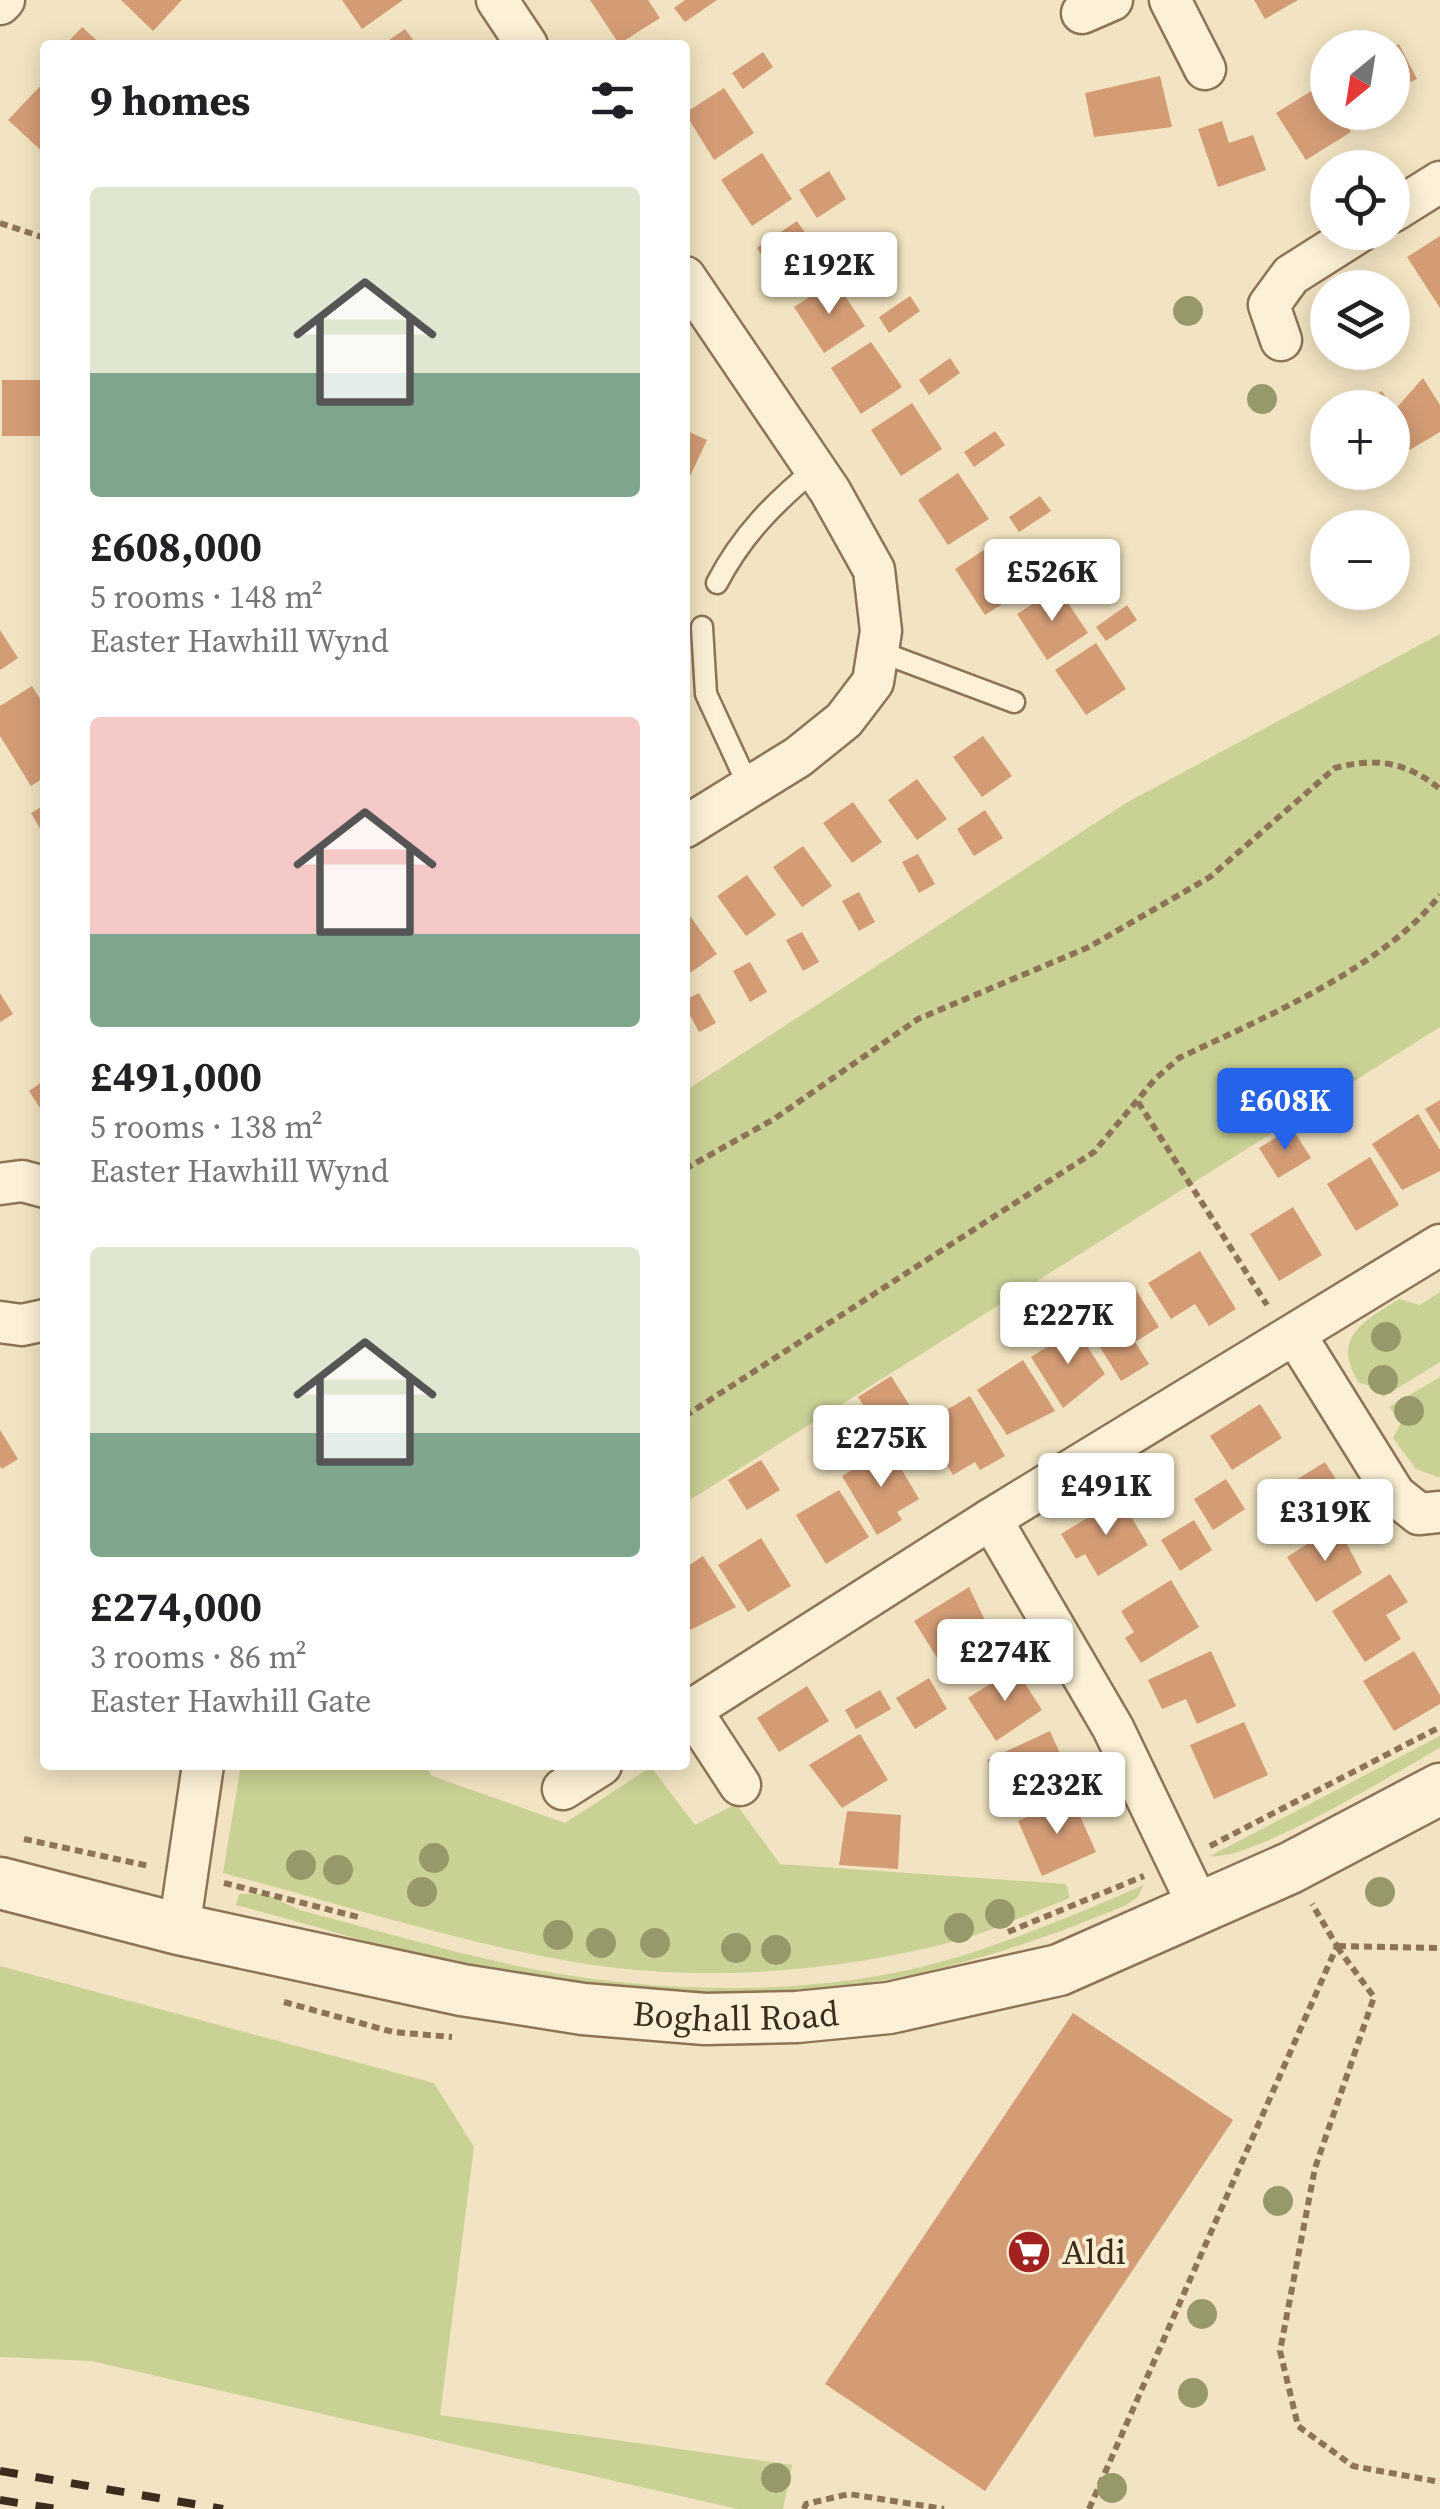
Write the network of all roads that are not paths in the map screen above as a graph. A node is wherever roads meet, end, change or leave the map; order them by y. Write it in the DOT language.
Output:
graph roads {
  1 [pos="497,0"];
  2 [pos="1170,0"];
  3 [pos="524,40"];
  4 [pos="1205,69"];
  5 [pos="1440,182"];
  6 [pos="1410,201"];
  7 [pos="1331,250"];
  8 [pos="690,285"];
  9 [pos="1280,340"];
  10 [pos="815,469"];
  11 [pos="717,583"];
  12 [pos="702,627"];
  13 [pos="878,651"];
  14 [pos="1014,702"];
  15 [pos="749,787"];
  16 [pos="690,824"];
  17 [pos="0,1184"];
  18 [pos="40,1186"];
  19 [pos="1440,1245"];
  20 [pos="40,1321"];
  21 [pos="0,1322"];
  22 [pos="1292,1338"];
  23 [pos="1440,1512"];
  24 [pos="991,1520"];
  25 [pos="690,1711"];
  26 [pos="690,1715"];
  27 [pos="201,1770"];
  28 [pos="594,1770"];
  29 [pos="740,1785"];
  30 [pos="562,1789"];
  31 [pos="1440,1789"];
  32 [pos="9,1860"];
  33 [pos="1200,1909"];
  34 [pos="179,1929"];
  1 -- 3 [label="street"];
  2 -- 4 [label="street"];
  5 -- 6 [label="street"];
  7 -- 9 [label="street"];
  8 -- 10 [label="street"];
  10 -- 11 [label="lane"];
  10 -- 13 [label="street"];
  12 -- 15 [label="lane"];
  13 -- 14 [label="lane"];
  13 -- 15 [label="street"];
  15 -- 16 [label="street"];
  17 -- 18 [label="street"];
  19 -- 22 [label="street"];
  20 -- 21 [label="street"];
  22 -- 23 [label="street"];
  22 -- 24 [label="street"];
  24 -- 25 [label="street"];
  24 -- 33 [label="street"];
  26 -- 29 [label="street"];
  27 -- 34 [label="street"];
  28 -- 30 [label="street"];
  31 -- 33 [label="street, Boghall Road"];
  32 -- 34 [label="street, Boghall Road"];
  33 -- 34 [label="street, Boghall Road"];
}
